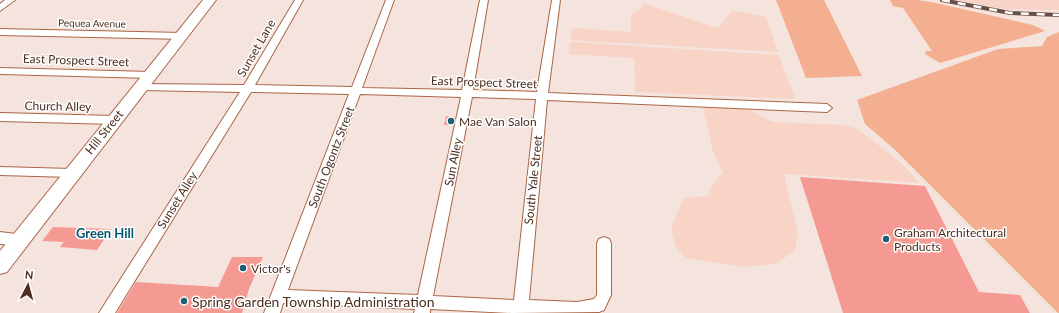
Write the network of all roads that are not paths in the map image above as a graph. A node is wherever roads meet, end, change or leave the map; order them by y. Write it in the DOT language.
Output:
graph roads {
  1 [pos="11,0"];
  2 [pos="210,0"];
  3 [pos="299,0"];
  4 [pos="390,0"];
  5 [pos="484,0"];
  6 [pos="556,0"];
  7 [pos="0,8"];
  8 [pos="0,32"];
  9 [pos="183,36"];
  10 [pos="0,71"];
  11 [pos="146,81"];
  12 [pos="248,88"];
  13 [pos="356,92"];
  14 [pos="467,94"];
  15 [pos="542,96"];
  16 [pos="827,108"];
  17 [pos="0,117"];
  18 [pos="115,120"];
  19 [pos="0,170"];
  20 [pos="72,172"];
  21 [pos="0,238"];
  22 [pos="19,239"];
  23 [pos="604,243"];
  24 [pos="0,266"];
  25 [pos="279,296"];
  26 [pos="424,307"];
  27 [pos="520,310"];
  28 [pos="107,313"];
  29 [pos="272,313"];
  1 -- 7 [label="street"];
  2 -- 9 [label="main road, Hill Street"];
  3 -- 12 [label="street, Sunset Lane"];
  4 -- 13 [label="street, South Ogontz Street"];
  5 -- 14 [label="street, Sun Alley"];
  6 -- 15 [label="street, South Yale Street"];
  8 -- 9 [label="street, Pequea Avenue"];
  9 -- 11 [label="main road, Hill Street"];
  10 -- 11 [label="street, East Prospect Street"];
  11 -- 12 [label="street, East Prospect Street"];
  11 -- 18 [label="main road, Hill Street"];
  12 -- 13 [label="street, East Prospect Street"];
  12 -- 28 [label="street, Sunset Alley"];
  13 -- 14 [label="street, East Prospect Street"];
  13 -- 25 [label="street, South Ogontz Street"];
  14 -- 15 [label="street, East Prospect Street"];
  14 -- 26 [label="street, Sun Alley"];
  15 -- 16 [label="street, East Prospect Street"];
  15 -- 27 [label="street, South Yale Street"];
  17 -- 18 [label="street, Church Alley"];
  18 -- 20 [label="main road, Hill Street"];
  19 -- 20 [label="street"];
  20 -- 22 [label="main road, Hill Street"];
  21 -- 22 [label="street"];
  22 -- 24 [label="main road, Hill Street"];
  23 -- 27 [label="street"];
  25 -- 26 [label="street"];
  25 -- 29 [label="street, South Ogontz Street"];
  26 -- 27 [label="street"];
}
